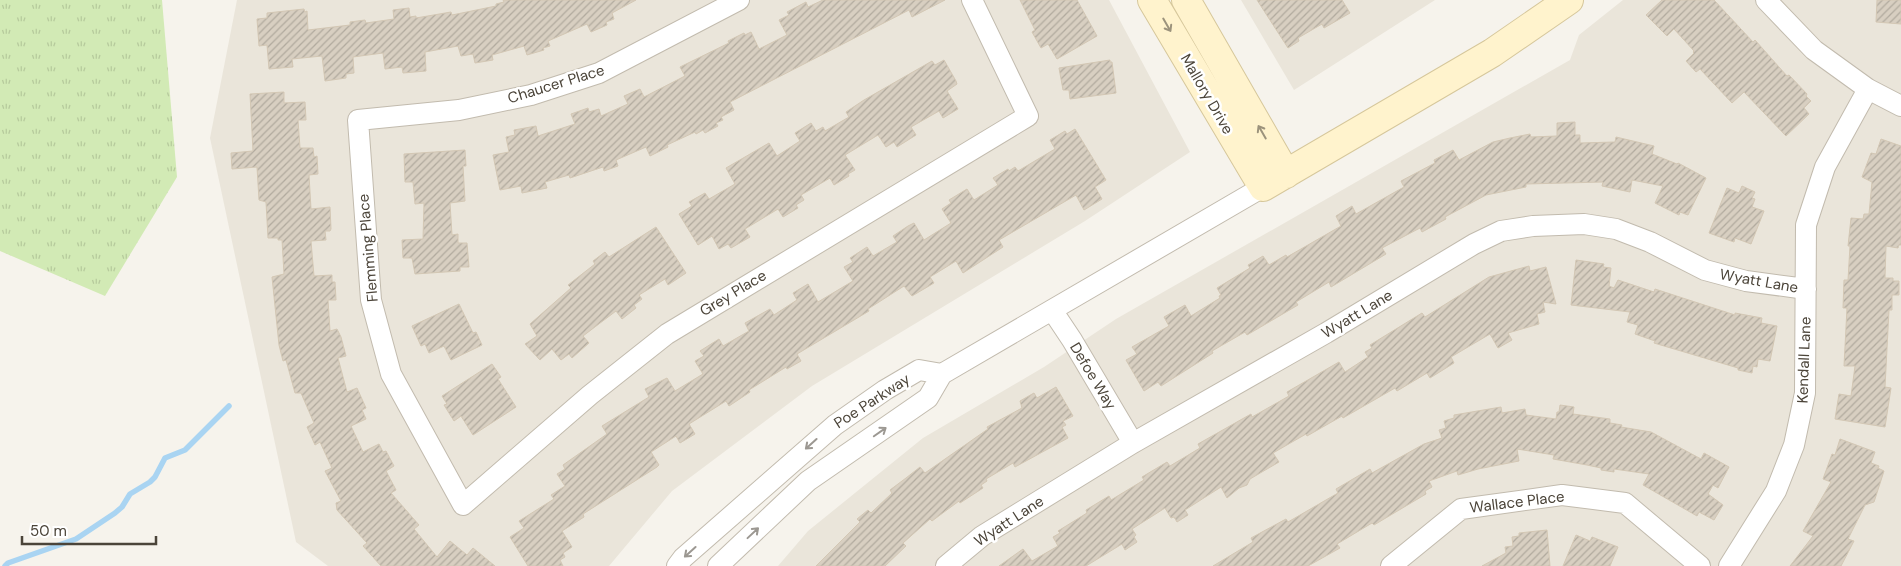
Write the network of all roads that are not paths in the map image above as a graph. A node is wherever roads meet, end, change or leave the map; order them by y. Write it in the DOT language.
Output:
graph roads {
  1 [pos="739,0"];
  2 [pos="972,0"];
  3 [pos="1152,0"];
  4 [pos="1186,0"];
  5 [pos="1569,0"];
  6 [pos="1766,0"];
  7 [pos="1868,89"];
  8 [pos="1901,106"];
  9 [pos="358,120"];
  10 [pos="1274,181"];
  11 [pos="1806,289"];
  12 [pos="1052,310"];
  13 [pos="942,374"];
  14 [pos="1133,443"];
  15 [pos="463,505"];
  16 [pos="676,566"];
  17 [pos="718,566"];
  18 [pos="946,566"];
  19 [pos="1391,566"];
  20 [pos="1700,566"];
  21 [pos="1729,566"];
  1 -- 9 [label="street, Chaucer Place"];
  2 -- 15 [label="street, Grey Place"];
  3 -- 10 [label="main road, Mallory Drive, one-way"];
  10 -- 4 [label="main road, one-way"];
  5 -- 10 [label="main road"];
  6 -- 7 [label="street"];
  7 -- 8 [label="street"];
  7 -- 11 [label="street, Kendall Lane"];
  9 -- 15 [label="street, Flemming Place"];
  10 -- 12 [label="street"];
  11 -- 14 [label="street, Wyatt Lane"];
  11 -- 21 [label="street, Kendall Lane"];
  12 -- 13 [label="street"];
  12 -- 14 [label="street, Defoe Way"];
  13 -- 16 [label="street, Poe Parkway, one-way"];
  17 -- 13 [label="street, Poe Parkway, one-way"];
  14 -- 18 [label="street, Wyatt Lane"];
  19 -- 20 [label="street, Wallace Place"];
}
